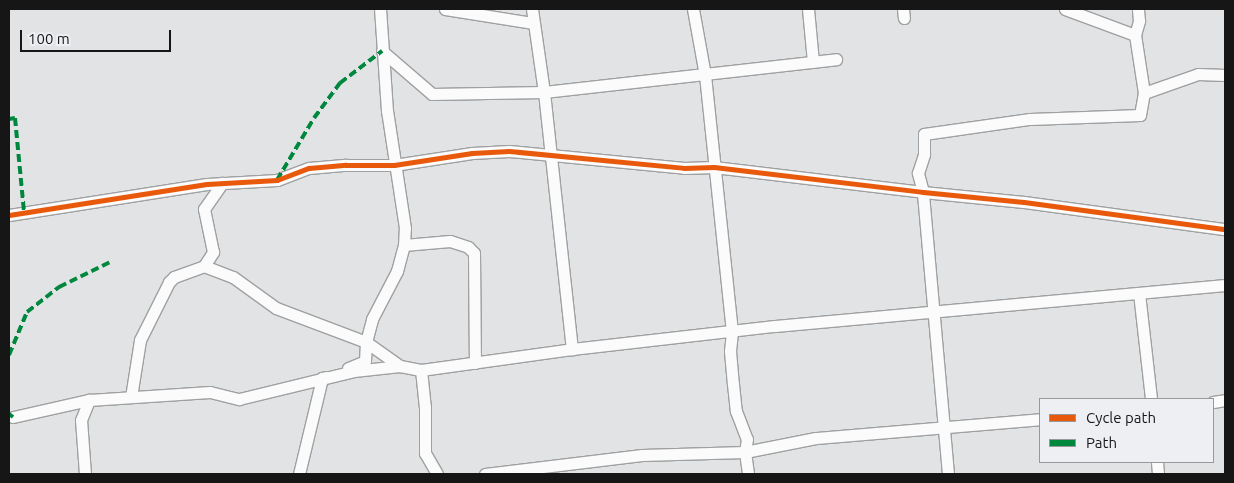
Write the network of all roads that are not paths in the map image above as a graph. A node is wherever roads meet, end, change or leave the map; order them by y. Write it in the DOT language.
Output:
graph roads {
  1 [pos="380,9"];
  2 [pos="445,9"];
  3 [pos="532,9"];
  4 [pos="693,9"];
  5 [pos="808,9"];
  6 [pos="1065,9"];
  7 [pos="1138,9"];
  8 [pos="532,23"];
  9 [pos="1135,35"];
  10 [pos="382,51"];
  11 [pos="836,59"];
  12 [pos="813,62"];
  13 [pos="705,75"];
  14 [pos="1225,75"];
  15 [pos="544,92"];
  16 [pos="1144,93"];
  17 [pos="550,154"];
  18 [pos="394,165"];
  19 [pos="714,167"];
  20 [pos="222,183"];
  21 [pos="923,192"];
  22 [pos="9,215"];
  23 [pos="1225,229"];
  24 [pos="404,245"];
  25 [pos="204,266"];
  26 [pos="1225,285"];
  27 [pos="1139,293"];
  28 [pos="935,310"];
  29 [pos="732,332"];
  30 [pos="366,342"];
  31 [pos="572,349"];
  32 [pos="475,363"];
  33 [pos="400,366"];
  34 [pos="420,370"];
  35 [pos="322,378"];
  36 [pos="130,397"];
  37 [pos="1151,398"];
  38 [pos="89,400"];
  39 [pos="13,417"];
  40 [pos="1039,419"];
  41 [pos="943,429"];
  42 [pos="745,452"];
  43 [pos="85,474"];
  44 [pos="299,474"];
  45 [pos="437,474"];
  46 [pos="485,474"];
  47 [pos="748,474"];
  48 [pos="948,474"];
  1 -- 10 [label="street"];
  2 -- 8 [label="street"];
  3 -- 8 [label="street"];
  4 -- 13 [label="street"];
  5 -- 12 [label="street"];
  6 -- 9 [label="street"];
  7 -- 9 [label="street"];
  8 -- 15 [label="street"];
  9 -- 16 [label="street"];
  10 -- 15 [label="street"];
  10 -- 18 [label="street"];
  11 -- 12 [label="street"];
  12 -- 13 [label="street"];
  13 -- 15 [label="street"];
  13 -- 19 [label="street"];
  14 -- 16 [label="street"];
  15 -- 17 [label="street"];
  16 -- 21 [label="street"];
  17 -- 18 [label="street"];
  17 -- 19 [label="street"];
  17 -- 31 [label="street"];
  18 -- 20 [label="street"];
  18 -- 24 [label="street"];
  19 -- 21 [label="street"];
  19 -- 29 [label="street"];
  20 -- 22 [label="street"];
  20 -- 25 [label="street"];
  21 -- 23 [label="street"];
  21 -- 28 [label="street"];
  24 -- 30 [label="street"];
  24 -- 32 [label="street"];
  25 -- 30 [label="street"];
  25 -- 36 [label="street"];
  26 -- 27 [label="street"];
  27 -- 28 [label="street"];
  27 -- 37 [label="street"];
  28 -- 29 [label="street"];
  28 -- 41 [label="street"];
  29 -- 31 [label="street"];
  29 -- 42 [label="street"];
  30 -- 33 [label="street"];
  30 -- 35 [label="street"];
  31 -- 32 [label="street"];
  32 -- 34 [label="street"];
  33 -- 34 [label="street"];
  33 -- 35 [label="street"];
  34 -- 45 [label="street"];
  35 -- 36 [label="street"];
  35 -- 44 [label="street"];
  36 -- 38 [label="street"];
  38 -- 39 [label="street"];
  38 -- 43 [label="street"];
  40 -- 41 [label="street"];
  41 -- 42 [label="street"];
  41 -- 48 [label="street"];
  42 -- 46 [label="street"];
  42 -- 47 [label="street"];
}
